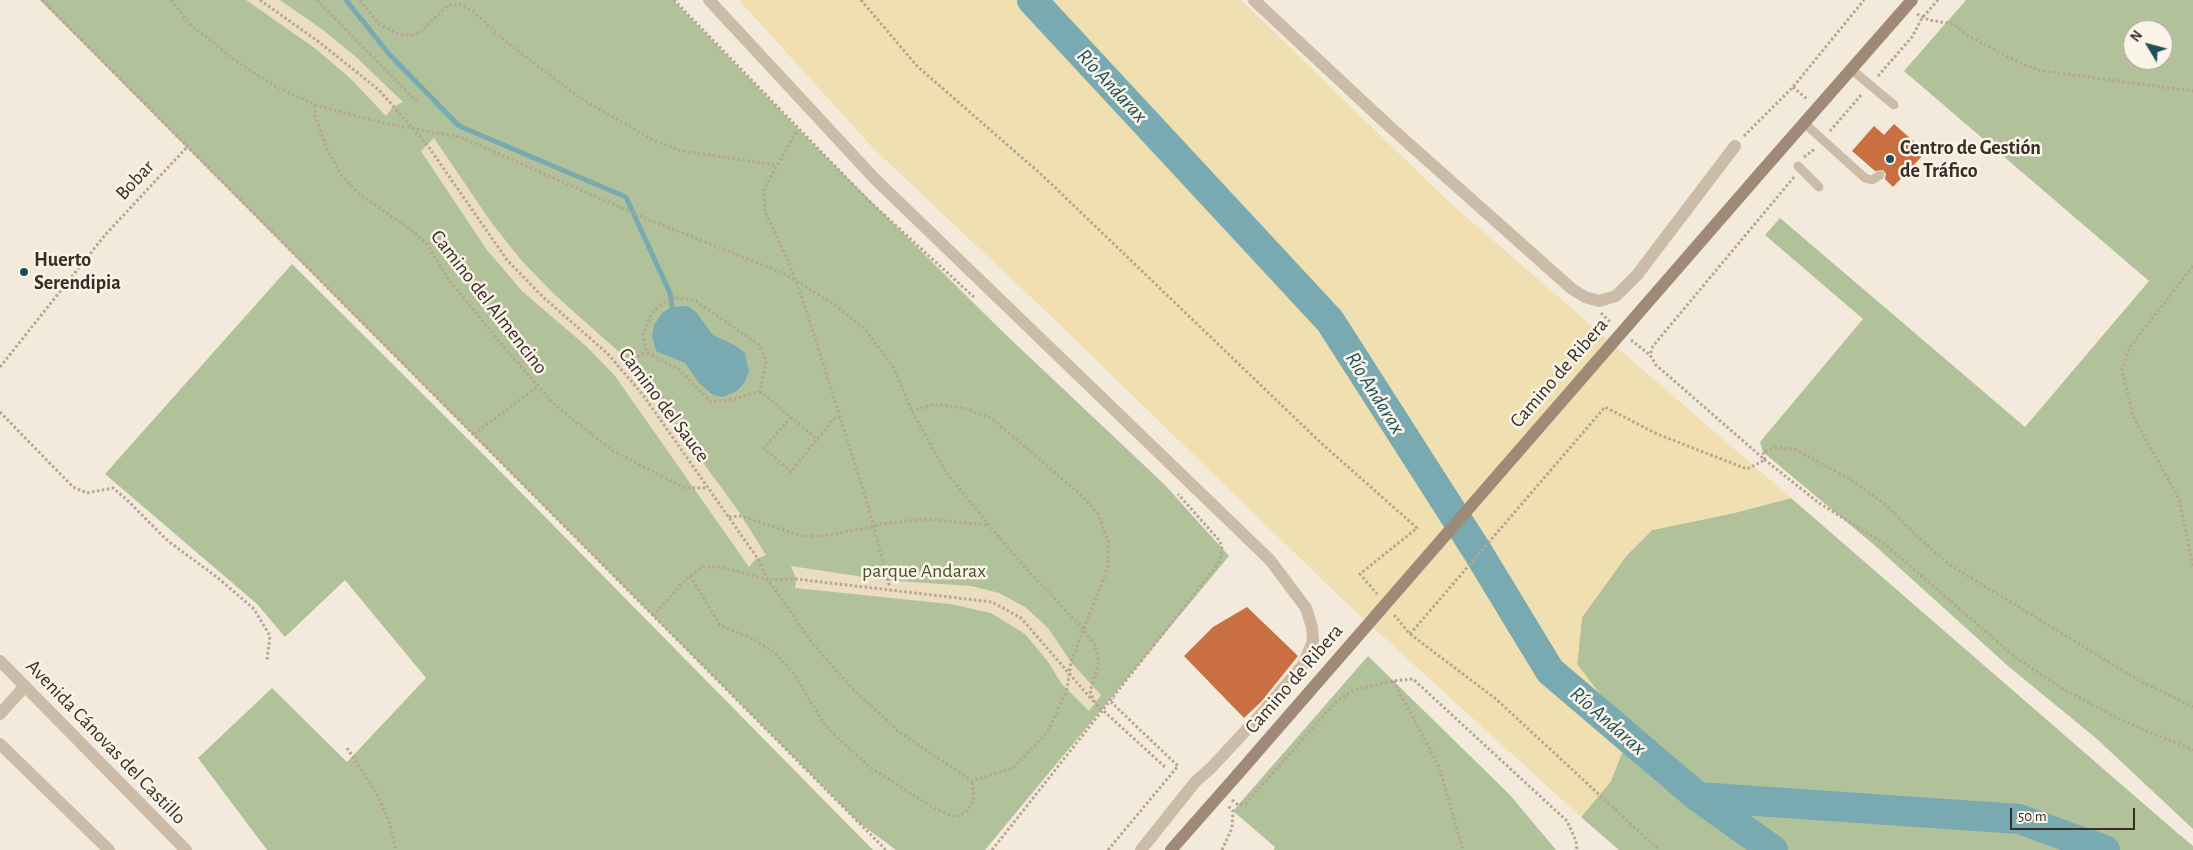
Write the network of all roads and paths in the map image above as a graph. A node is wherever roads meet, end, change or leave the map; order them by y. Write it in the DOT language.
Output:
graph roads {
  1 [pos="42,0"];
  2 [pos="171,0"];
  3 [pos="260,0"];
  4 [pos="317,0"];
  5 [pos="360,0"];
  6 [pos="674,0"];
  7 [pos="709,0"];
  8 [pos="861,0"];
  9 [pos="1254,0"];
  10 [pos="1864,0"];
  11 [pos="1910,3"];
  12 [pos="1851,69"];
  13 [pos="1793,87"];
  14 [pos="2193,91"];
  15 [pos="418,102"];
  16 [pos="315,105"];
  17 [pos="1894,105"];
  18 [pos="1816,107"];
  19 [pos="1803,122"];
  20 [pos="412,128"];
  21 [pos="796,132"];
  22 [pos="188,146"];
  23 [pos="1735,146"];
  24 [pos="776,165"];
  25 [pos="1798,166"];
  26 [pos="1880,175"];
  27 [pos="1819,187"];
  28 [pos="2193,266"];
  29 [pos="796,281"];
  30 [pos="978,300"];
  31 [pos="646,352"];
  32 [pos="629,362"];
  33 [pos="0,367"];
  34 [pos="537,387"];
  35 [pos="760,391"];
  36 [pos="912,411"];
  37 [pos="0,412"];
  38 [pos="790,417"];
  39 [pos="840,417"];
  40 [pos="474,434"];
  41 [pos="818,440"];
  42 [pos="1765,460"];
  43 [pos="708,488"];
  44 [pos="1174,490"];
  45 [pos="729,517"];
  46 [pos="988,525"];
  47 [pos="874,526"];
  48 [pos="2193,567"];
  49 [pos="690,576"];
  50 [pos="768,580"];
  51 [pos="890,588"];
  52 [pos="1379,597"];
  53 [pos="1391,612"];
  54 [pos="653,616"];
  55 [pos="1084,630"];
  56 [pos="1410,634"];
  57 [pos="267,660"];
  58 [pos="0,661"];
  59 [pos="1069,673"];
  60 [pos="1393,681"];
  61 [pos="25,686"];
  62 [pos="1113,697"];
  63 [pos="1095,703"];
  64 [pos="2193,707"];
  65 [pos="1102,710"];
  66 [pos="0,714"];
  67 [pos="0,744"];
  68 [pos="347,748"];
  69 [pos="2193,750"];
  70 [pos="1166,768"];
  71 [pos="972,781"];
  72 [pos="1221,792"];
  73 [pos="1227,804"];
  74 [pos="109,850"];
  75 [pos="186,850"];
  76 [pos="396,850"];
  77 [pos="886,850"];
  78 [pos="992,850"];
  79 [pos="1108,850"];
  80 [pos="1141,850"];
  81 [pos="1171,850"];
  82 [pos="1222,850"];
  83 [pos="1462,850"];
  84 [pos="1577,850"];
  85 [pos="1659,850"];
  1 -- 22 [label="path"];
  2 -- 16 [label="path"];
  3 -- 20 [label="path, Camino del Sauce"];
  4 -- 15 [label="path"];
  5 -- 24 [label="path"];
  6 -- 30 [label="path"];
  7 -- 80 [label="street"];
  8 -- 52 [label="path"];
  9 -- 23 [label="street"];
  10 -- 13 [label="path"];
  11 -- 12 [label="main road, Camino de Ribera"];
  11 -- 14 [label="path"];
  12 -- 17 [label="lane"];
  12 -- 18 [label="main road, Camino de Ribera"];
  13 -- 18 [label="path"];
  13 -- 23 [label="path"];
  16 -- 20 [label="path"];
  16 -- 34 [label="path, Camino del Almencino"];
  18 -- 19 [label="main road, Camino de Ribera"];
  19 -- 26 [label="lane"];
  19 -- 72 [label="main road, Camino de Ribera, bridge"];
  20 -- 29 [label="path"];
  20 -- 43 [label="path, Camino del Sauce"];
  21 -- 24 [label="path"];
  22 -- 33 [label="path, Bobar"];
  22 -- 40 [label="path"];
  24 -- 29 [label="path"];
  25 -- 27 [label="lane"];
  25 -- 42 [label="path"];
  28 -- 48 [label="path"];
  29 -- 36 [label="path"];
  29 -- 39 [label="path"];
  31 -- 32 [label="path"];
  31 -- 35 [label="path"];
  31 -- 35 [label="path"];
  34 -- 40 [label="path"];
  34 -- 43 [label="path, Camino del Almencino"];
  35 -- 38 [label="path"];
  36 -- 46 [label="path"];
  36 -- 55 [label="path"];
  37 -- 57 [label="path"];
  38 -- 41 [label="path"];
  38 -- 41 [label="path"];
  39 -- 41 [label="path"];
  39 -- 47 [label="path"];
  40 -- 54 [label="path"];
  42 -- 56 [label="path"];
  42 -- 64 [label="path"];
  42 -- 69 [label="path"];
  43 -- 45 [label="path, Camino del Sauce"];
  44 -- 62 [label="path"];
  45 -- 47 [label="path"];
  45 -- 50 [label="path, Camino del Sauce"];
  46 -- 47 [label="path"];
  46 -- 55 [label="path"];
  47 -- 51 [label="path"];
  49 -- 50 [label="path"];
  49 -- 54 [label="path"];
  49 -- 71 [label="path"];
  50 -- 51 [label="path"];
  50 -- 71 [label="path, Camino del Sauce"];
  51 -- 59 [label="path"];
  53 -- 56 [label="path"];
  54 -- 77 [label="path"];
  55 -- 59 [label="path"];
  55 -- 63 [label="path"];
  56 -- 85 [label="path"];
  58 -- 61 [label="street, Avenida Cánovas del Castillo"];
  59 -- 63 [label="path"];
  59 -- 71 [label="path"];
  60 -- 72 [label="path"];
  60 -- 83 [label="path"];
  60 -- 84 [label="path"];
  61 -- 66 [label="street"];
  61 -- 75 [label="street, Avenida Cánovas del Castillo"];
  62 -- 65 [label="path"];
  62 -- 79 [label="path"];
  63 -- 65 [label="path"];
  65 -- 70 [label="path"];
  65 -- 78 [label="path"];
  67 -- 74 [label="street"];
  68 -- 76 [label="path"];
  72 -- 81 [label="main road, Camino de Ribera"];
  73 -- 82 [label="path"];
}
